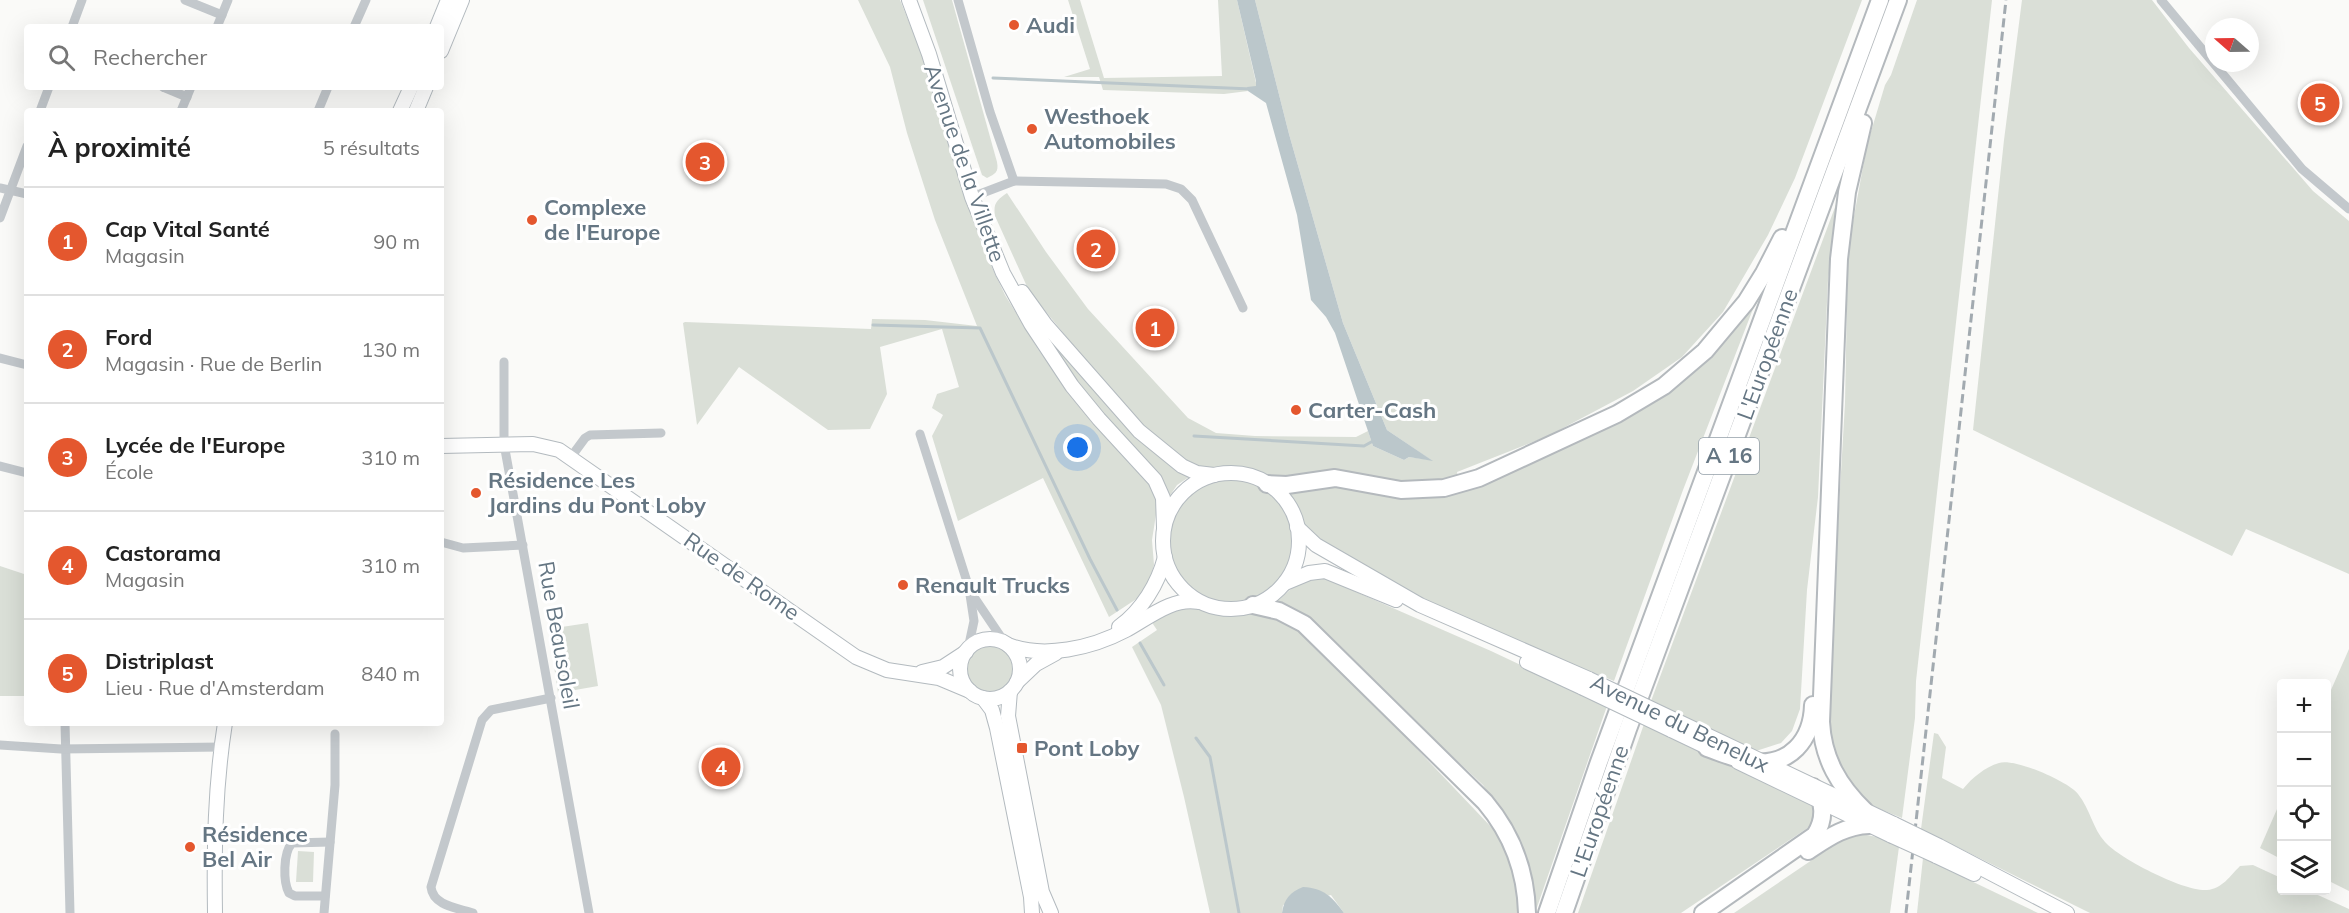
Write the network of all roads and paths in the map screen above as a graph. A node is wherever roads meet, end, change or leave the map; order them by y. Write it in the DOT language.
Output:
graph roads {
  1 [pos="82,0"];
  2 [pos="185,0"];
  3 [pos="228,0"];
  4 [pos="366,0"];
  5 [pos="448,0"];
  6 [pos="462,0"];
  7 [pos="909,0"];
  8 [pos="915,0"];
  9 [pos="958,0"];
  10 [pos="1875,0"];
  11 [pos="1880,0"];
  12 [pos="1898,0"];
  13 [pos="1904,0"];
  14 [pos="2161,0"];
  15 [pos="222,15"];
  16 [pos="73,24"];
  17 [pos="218,24"];
  18 [pos="355,24"];
  19 [pos="437,24"];
  20 [pos="444,44"];
  21 [pos="48,90"];
  22 [pos="170,90"];
  23 [pos="190,90"];
  24 [pos="327,90"];
  25 [pos="410,90"];
  26 [pos="425,90"];
  27 [pos="187,97"];
  28 [pos="41,108"];
  29 [pos="182,108"];
  30 [pos="319,108"];
  31 [pos="401,108"];
  32 [pos="417,108"];
  33 [pos="24,154"];
  34 [pos="1014,181"];
  35 [pos="0,188"];
  36 [pos="10,191"];
  37 [pos="24,193"];
  38 [pos="976,195"];
  39 [pos="2349,209"];
  40 [pos="0,218"];
  41 [pos="1243,308"];
  42 [pos="0,358"];
  43 [pos="504,362"];
  44 [pos="24,364"];
  45 [pos="662,433"];
  46 [pos="920,434"];
  47 [pos="504,444"];
  48 [pos="444,446"];
  49 [pos="571,457"];
  50 [pos="0,466"];
  51 [pos="24,472"];
  52 [pos="1830,473"];
  53 [pos="1214,476"];
  54 [pos="1267,484"];
  55 [pos="1164,527"];
  56 [pos="1297,527"];
  57 [pos="444,543"];
  58 [pos="523,545"];
  59 [pos="1165,557"];
  60 [pos="1283,584"];
  61 [pos="969,588"];
  62 [pos="1202,603"];
  63 [pos="1253,605"];
  64 [pos="1098,640"];
  65 [pos="1006,644"];
  66 [pos="1063,649"];
  67 [pos="967,651"];
  68 [pos="911,673"];
  69 [pos="1586,684"];
  70 [pos="1014,686"];
  71 [pos="970,691"];
  72 [pos="550,698"];
  73 [pos="983,698"];
  74 [pos="1673,725"];
  75 [pos="65,726"];
  76 [pos="225,726"];
  77 [pos="334,734"];
  78 [pos="0,745"];
  79 [pos="222,747"];
  80 [pos="1707,748"];
  81 [pos="66,749"];
  82 [pos="1762,762"];
  83 [pos="1813,787"];
  84 [pos="1822,803"];
  85 [pos="1867,818"];
  86 [pos="330,842"];
  87 [pos="1937,851"];
  88 [pos="325,896"];
  89 [pos="70,913"];
  90 [pos="215,913"];
  91 [pos="324,913"];
  92 [pos="473,913"];
  93 [pos="589,913"];
  94 [pos="1032,913"];
  95 [pos="1051,913"];
  96 [pos="1527,913"];
  97 [pos="1547,913"];
  98 [pos="1564,913"];
  99 [pos="1703,913"];
  100 [pos="1718,913"];
  101 [pos="2057,913"];
  102 [pos="2067,913"];
  1 -- 16 [label="street"];
  2 -- 15 [label="street"];
  3 -- 15 [label="street"];
  4 -- 18 [label="street"];
  5 -- 19 [label="main road"];
  6 -- 20 [label="main road"];
  7 -- 38 [label="main road, Avenue de la Villette"];
  8 -- 38 [label="main road, Avenue de la Villette"];
  9 -- 34 [label="street"];
  10 -- 54 [label="highway"];
  11 -- 97 [label="highway, L'Européenne / A 16"];
  12 -- 98 [label="highway, L'Européenne / A 16"];
  13 -- 52 [label="highway"];
  14 -- 39 [label="street"];
  15 -- 17 [label="street"];
  21 -- 28 [label="street"];
  22 -- 27 [label="street"];
  23 -- 27 [label="street"];
  24 -- 30 [label="street"];
  25 -- 31 [label="main road"];
  26 -- 32 [label="main road"];
  27 -- 29 [label="street"];
  33 -- 36 [label="street"];
  34 -- 38 [label="street"];
  34 -- 41 [label="street"];
  35 -- 36 [label="street"];
  36 -- 37 [label="street"];
  36 -- 40 [label="street"];
  38 -- 53 [label="main road, Avenue de la Villette"];
  38 -- 55 [label="main road, Avenue de la Villette"];
  42 -- 44 [label="street"];
  43 -- 47 [label="street, Rue Beausoleil"];
  45 -- 49 [label="street"];
  46 -- 61 [label="street"];
  47 -- 48 [label="main road, Rue de Rome"];
  47 -- 49 [label="main road, Rue de Rome"];
  47 -- 58 [label="street, Rue Beausoleil"];
  49 -- 68 [label="main road, Rue de Rome"];
  50 -- 51 [label="street"];
  52 -- 82 [label="highway"];
  52 -- 85 [label="highway"];
  53 -- 54 [label="main road"];
  53 -- 55 [label="main road"];
  54 -- 56 [label="main road"];
  55 -- 59 [label="main road"];
  56 -- 60 [label="main road"];
  56 -- 69 [label="main road, Avenue du Benelux"];
  57 -- 58 [label="street"];
  58 -- 72 [label="street, Rue Beausoleil"];
  59 -- 62 [label="main road"];
  59 -- 64 [label="main road"];
  60 -- 63 [label="main road"];
  60 -- 69 [label="main road, Avenue du Benelux"];
  61 -- 65 [label="street"];
  61 -- 67 [label="street"];
  62 -- 63 [label="main road"];
  62 -- 64 [label="main road"];
  63 -- 96 [label="highway"];
  64 -- 66 [label="main road"];
  65 -- 66 [label="main road"];
  65 -- 67 [label="main road"];
  65 -- 70 [label="main road"];
  66 -- 70 [label="main road"];
  67 -- 68 [label="main road, Rue de Rome"];
  67 -- 71 [label="main road"];
  68 -- 71 [label="main road, Rue de Rome"];
  69 -- 74 [label="main road, Avenue du Benelux, bridge"];
  70 -- 73 [label="main road"];
  70 -- 95 [label="main road"];
  71 -- 73 [label="main road"];
  72 -- 92 [label="street"];
  72 -- 93 [label="street, Rue Beausoleil"];
  73 -- 94 [label="main road"];
  74 -- 80 [label="main road, Avenue du Benelux"];
  74 -- 82 [label="main road, Avenue du Benelux"];
  75 -- 81 [label="street"];
  76 -- 79 [label="main road"];
  77 -- 86 [label="street"];
  78 -- 81 [label="street"];
  79 -- 81 [label="street"];
  79 -- 90 [label="main road"];
  80 -- 82 [label="highway"];
  80 -- 84 [label="main road, Avenue du Benelux"];
  81 -- 89 [label="street"];
  82 -- 83 [label="main road, Avenue du Benelux"];
  83 -- 84 [label="highway"];
  83 -- 85 [label="main road, Avenue du Benelux"];
  84 -- 85 [label="main road, Avenue du Benelux"];
  84 -- 99 [label="highway"];
  85 -- 87 [label="main road, Avenue du Benelux, bridge"];
  85 -- 100 [label="highway"];
  86 -- 88 [label="street"];
  86 -- 88 [label="street"];
  87 -- 101 [label="main road, Avenue du Benelux"];
  87 -- 102 [label="main road, Avenue du Benelux"];
  88 -- 91 [label="street"];
}
